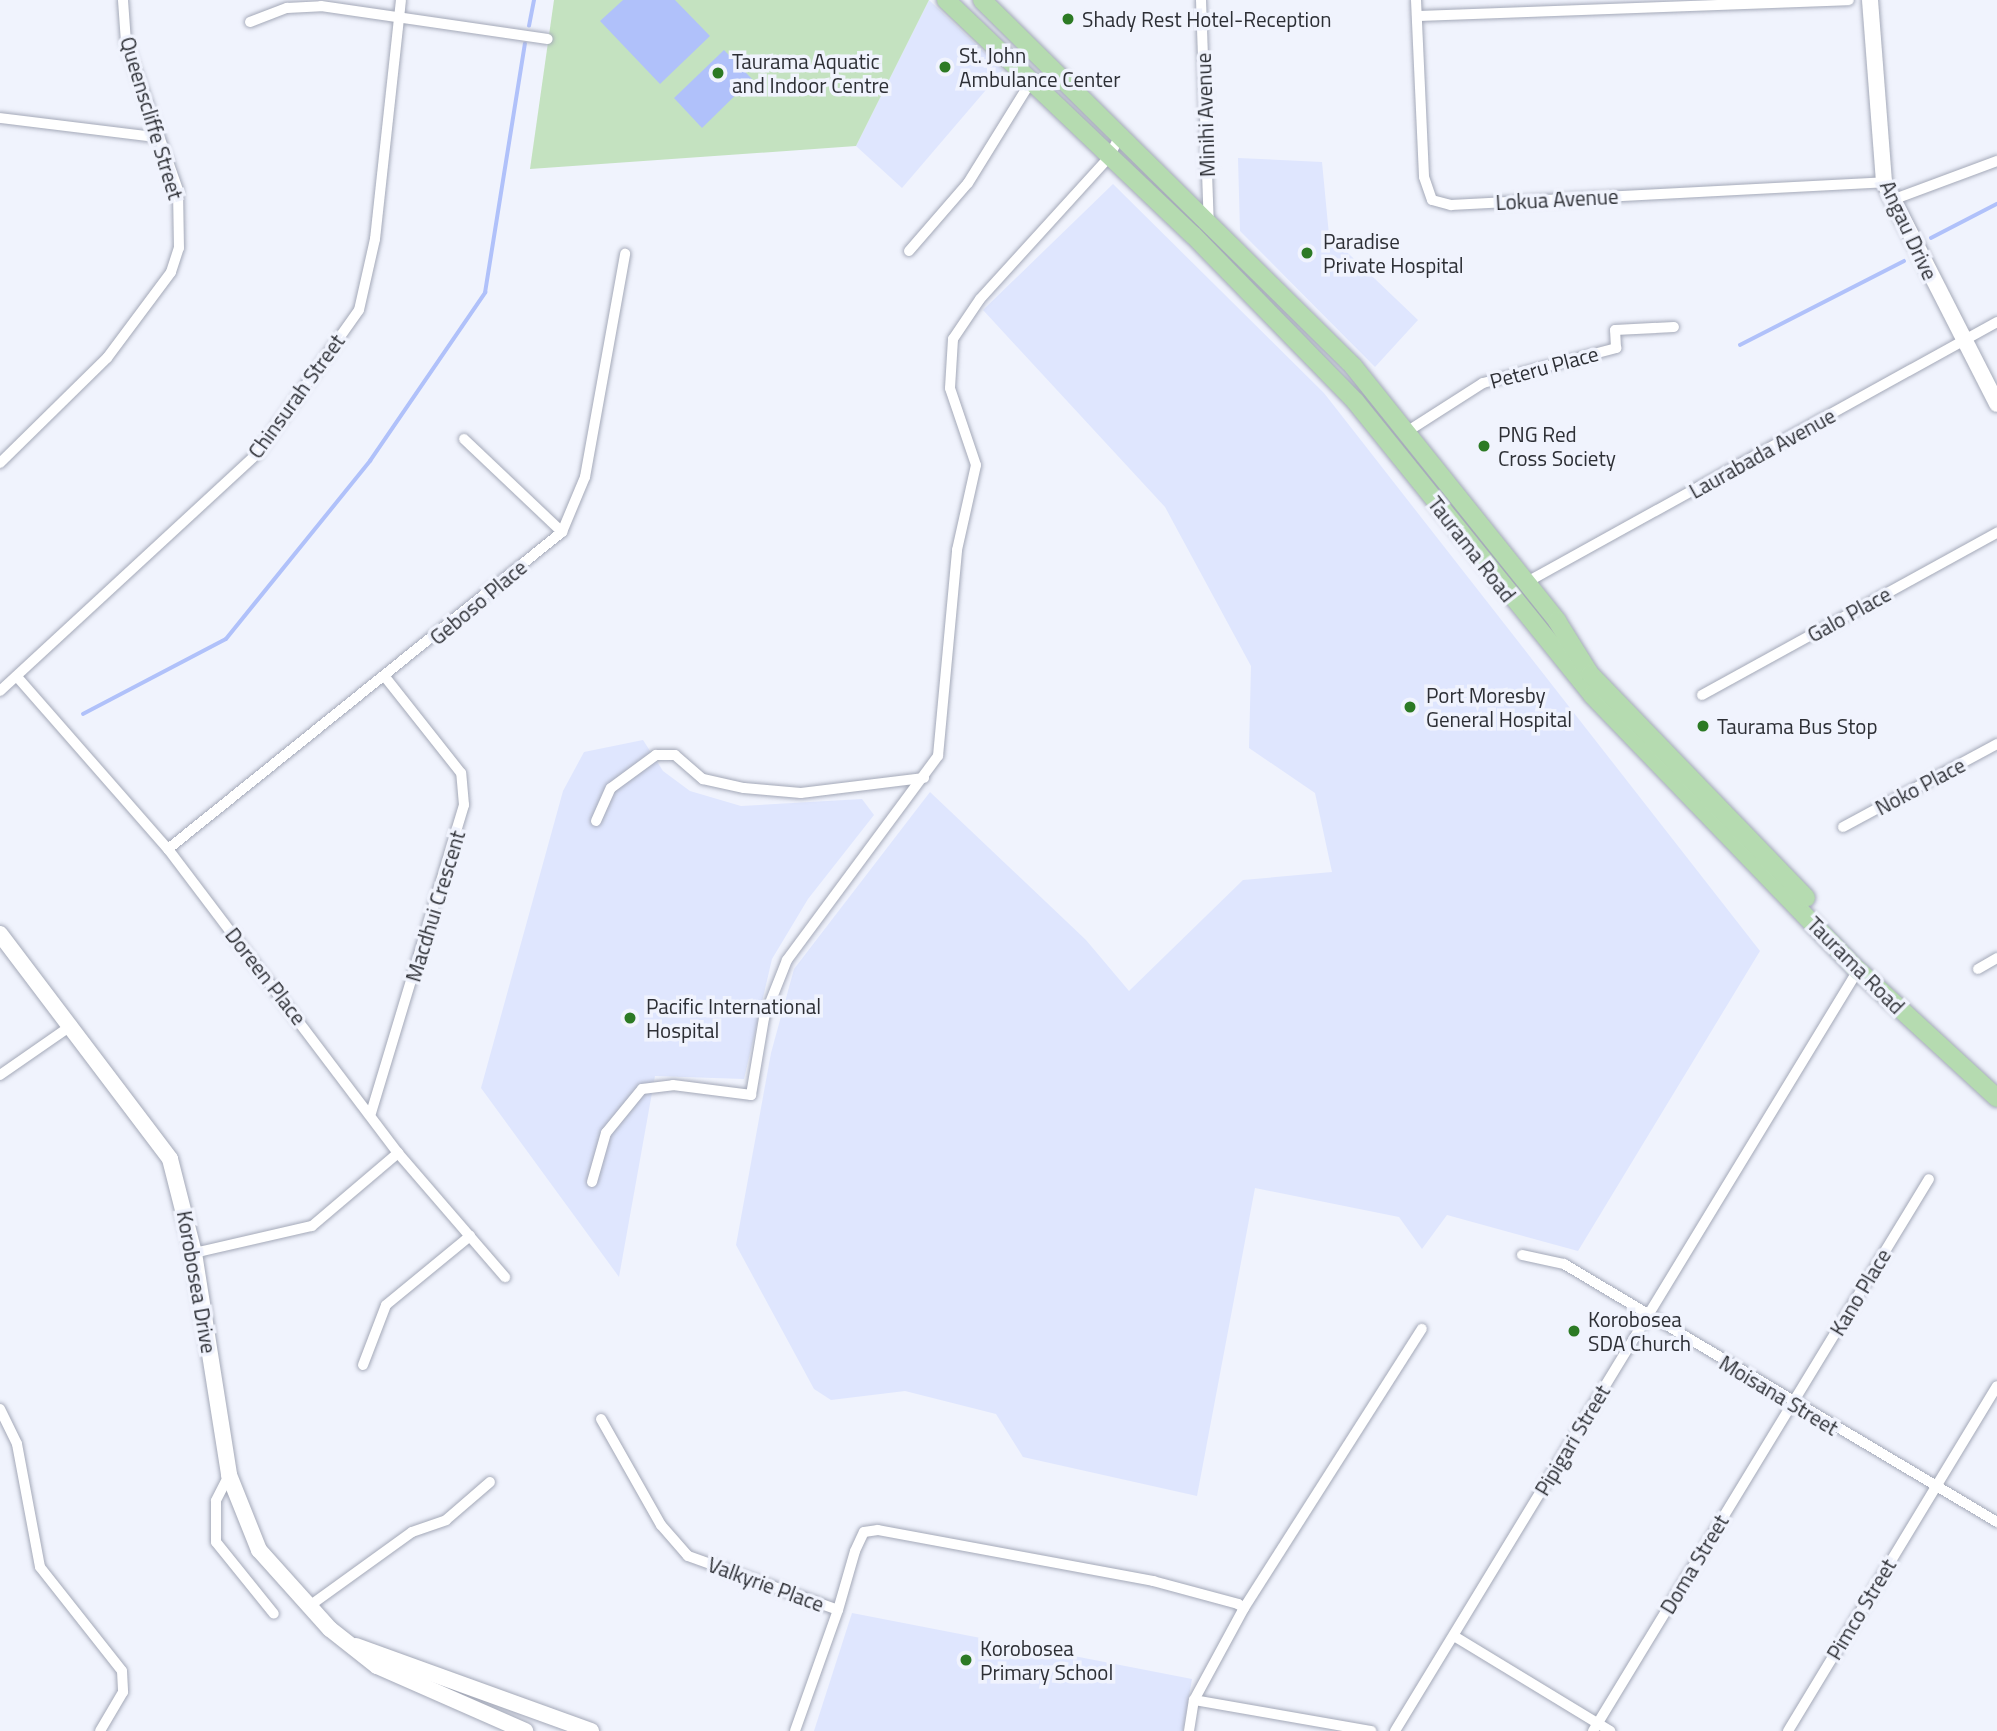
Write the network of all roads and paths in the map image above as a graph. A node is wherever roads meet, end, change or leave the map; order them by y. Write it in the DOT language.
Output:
graph roads {
  1 [pos="123,0"];
  2 [pos="401,0"];
  3 [pos="946,0"];
  4 [pos="1201,0"];
  5 [pos="1416,0"];
  6 [pos="1849,0"];
  7 [pos="1870,0"];
  8 [pos="990,6"];
  9 [pos="1417,16"];
  10 [pos="400,18"];
  11 [pos="250,22"];
  12 [pos="979,33"];
  13 [pos="548,39"];
  14 [pos="1030,83"];
  15 [pos="0,118"];
  16 [pos="155,137"];
  17 [pos="1118,137"];
  18 [pos="1109,158"];
  19 [pos="1997,161"];
  20 [pos="1884,182"];
  21 [pos="1892,200"];
  22 [pos="1209,229"];
  23 [pos="909,251"];
  24 [pos="625,254"];
  25 [pos="1997,322"];
  26 [pos="1674,327"];
  27 [pos="1963,342"];
  28 [pos="1997,404"];
  29 [pos="1408,431"];
  30 [pos="464,439"];
  31 [pos="0,463"];
  32 [pos="562,532"];
  33 [pos="1997,533"];
  34 [pos="1527,582"];
  35 [pos="386,678"];
  36 [pos="19,679"];
  37 [pos="0,691"];
  38 [pos="1702,695"];
  39 [pos="1997,744"];
  40 [pos="924,778"];
  41 [pos="596,821"];
  42 [pos="1843,827"];
  43 [pos="168,849"];
  44 [pos="0,934"];
  45 [pos="1997,958"];
  46 [pos="1978,969"];
  47 [pos="1858,970"];
  48 [pos="72,1025"];
  49 [pos="0,1076"];
  50 [pos="1997,1086"];
  51 [pos="1997,1098"];
  52 [pos="371,1112"];
  53 [pos="398,1153"];
  54 [pos="1929,1179"];
  55 [pos="592,1182"];
  56 [pos="470,1236"];
  57 [pos="194,1253"];
  58 [pos="1522,1255"];
  59 [pos="505,1277"];
  60 [pos="1647,1315"];
  61 [pos="1422,1329"];
  62 [pos="363,1365"];
  63 [pos="1997,1386"];
  64 [pos="1791,1404"];
  65 [pos="0,1409"];
  66 [pos="601,1419"];
  67 [pos="229,1475"];
  68 [pos="490,1482"];
  69 [pos="1934,1487"];
  70 [pos="1997,1522"];
  71 [pos="308,1607"];
  72 [pos="1244,1608"];
  73 [pos="838,1610"];
  74 [pos="274,1614"];
  75 [pos="1454,1636"];
  76 [pos="350,1644"];
  77 [pos="1194,1700"];
  78 [pos="1595,1727"];
  79 [pos="100,1731"];
  80 [pos="526,1731"];
  81 [pos="591,1731"];
  82 [pos="795,1731"];
  83 [pos="1189,1731"];
  84 [pos="1371,1731"];
  85 [pos="1395,1731"];
  86 [pos="1610,1731"];
  87 [pos="1788,1731"];
  1 -- 16 [label="street, Queenscliffe Street"];
  2 -- 10 [label="street, Chinsurah Street"];
  3 -- 12 [label="main road, Taurama Road"];
  4 -- 22 [label="street, Minihi Avenue"];
  5 -- 9 [label="street, Lokua Avenue"];
  6 -- 9 [label="street"];
  7 -- 20 [label="main road, Angau Drive"];
  8 -- 12 [label="main road"];
  8 -- 17 [label="main road, Taurama Road"];
  9 -- 20 [label="street, Lokua Avenue"];
  10 -- 11 [label="street"];
  10 -- 13 [label="street"];
  10 -- 36 [label="street, Chinsurah Street"];
  12 -- 14 [label="main road, Taurama Road"];
  14 -- 18 [label="main road, Taurama Road"];
  14 -- 23 [label="street"];
  15 -- 16 [label="street"];
  16 -- 31 [label="street, Queenscliffe Street"];
  17 -- 18 [label="street"];
  17 -- 22 [label="main road, Taurama Road"];
  18 -- 40 [label="street"];
  18 -- 47 [label="main road, Taurama Road"];
  19 -- 21 [label="street"];
  20 -- 21 [label="main road, Angau Drive"];
  21 -- 27 [label="main road, Angau Drive"];
  22 -- 29 [label="main road, Taurama Road"];
  24 -- 32 [label="street, Geboso Place"];
  25 -- 27 [label="street, Laurabada Avenue"];
  26 -- 29 [label="street, Peteru Place"];
  27 -- 28 [label="main road, Angau Drive"];
  27 -- 34 [label="street, Laurabada Avenue"];
  29 -- 34 [label="main road, Taurama Road"];
  30 -- 32 [label="street"];
  32 -- 35 [label="street, Geboso Place"];
  33 -- 38 [label="street, Galo Place"];
  34 -- 50 [label="main road, Taurama Road"];
  35 -- 43 [label="street, Geboso Place"];
  35 -- 52 [label="street, Macdhui Crescent"];
  36 -- 37 [label="street, Chinsurah Street"];
  36 -- 43 [label="street, Doreen Place"];
  39 -- 42 [label="street, Noko Place"];
  40 -- 41 [label="street"];
  40 -- 55 [label="street"];
  43 -- 52 [label="street, Doreen Place"];
  44 -- 48 [label="main road, Korobosea Drive"];
  45 -- 46 [label="street"];
  47 -- 51 [label="main road, Taurama Road"];
  47 -- 60 [label="street, Pipigari Street"];
  48 -- 49 [label="street"];
  48 -- 57 [label="main road, Korobosea Drive"];
  52 -- 53 [label="street, Doreen Place"];
  53 -- 56 [label="street, Doreen Place"];
  53 -- 57 [label="street"];
  54 -- 64 [label="street, Kano Place"];
  56 -- 59 [label="street, Doreen Place"];
  56 -- 62 [label="street"];
  57 -- 67 [label="main road, Korobosea Drive"];
  58 -- 60 [label="street, Moisana Street"];
  60 -- 64 [label="street, Moisana Street"];
  60 -- 75 [label="street, Pipigari Street"];
  61 -- 72 [label="street"];
  63 -- 69 [label="street, Pimco Street"];
  64 -- 69 [label="street, Moisana Street"];
  64 -- 78 [label="street, Doma Street"];
  65 -- 79 [label="street"];
  66 -- 73 [label="street, Valkyrie Place"];
  67 -- 71 [label="main road, Korobosea Drive"];
  67 -- 74 [label="street"];
  68 -- 71 [label="street"];
  69 -- 70 [label="street, Moisana Street"];
  69 -- 87 [label="street, Pimco Street"];
  71 -- 76 [label="main road, Korobosea Drive"];
  72 -- 73 [label="street"];
  72 -- 77 [label="street"];
  73 -- 82 [label="street, Valkyrie Place"];
  75 -- 78 [label="street"];
  75 -- 85 [label="street, Pipigari Street"];
  76 -- 80 [label="main road, Korobosea Drive"];
  76 -- 81 [label="main road, Korobosea Drive"];
  77 -- 83 [label="street"];
  77 -- 84 [label="street"];
  78 -- 86 [label="street"];
}
